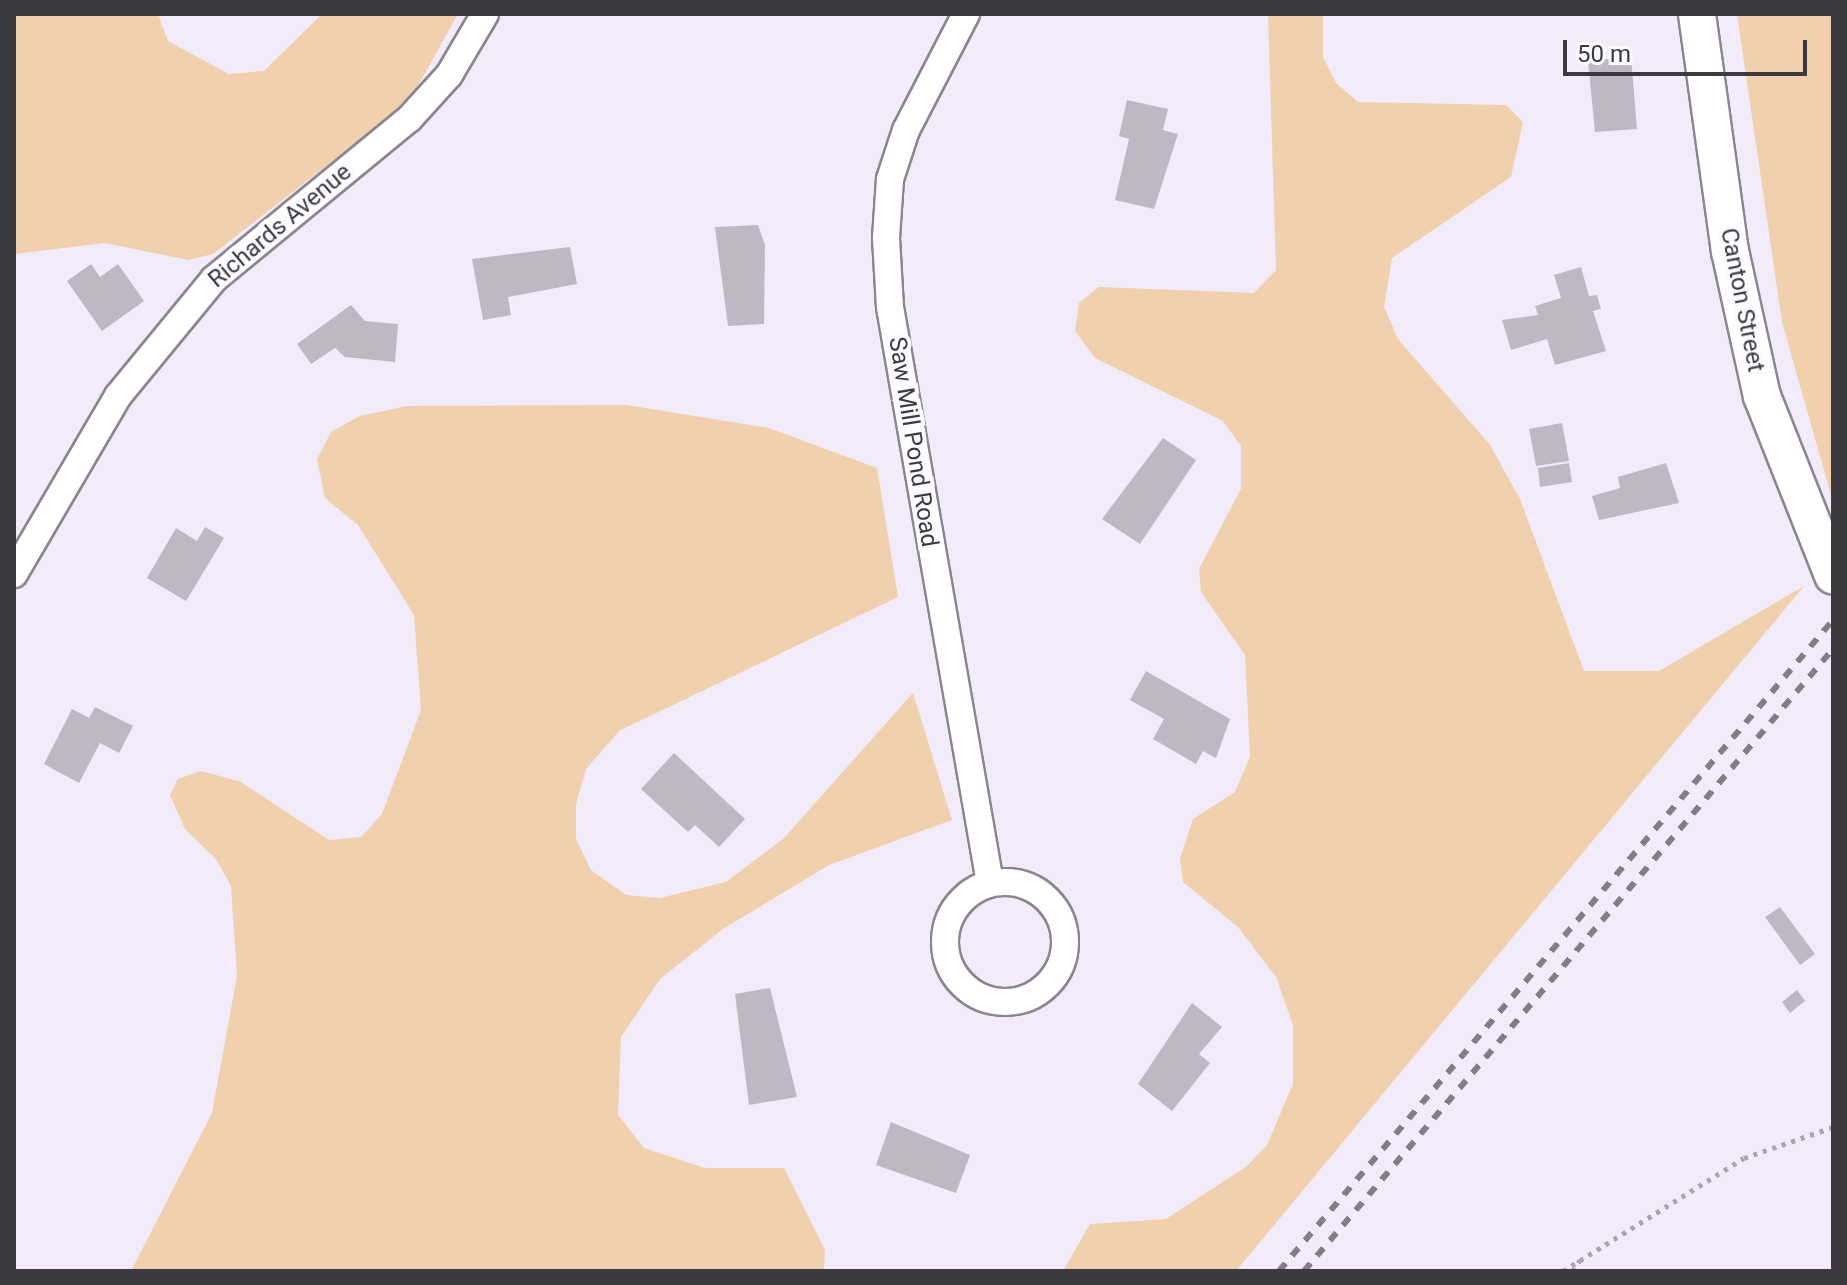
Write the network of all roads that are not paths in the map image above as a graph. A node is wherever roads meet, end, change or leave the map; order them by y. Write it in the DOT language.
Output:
graph roads {
  1 [pos="485,14"];
  2 [pos="966,14"];
  3 [pos="1697,14"];
  4 [pos="14,574"];
  5 [pos="1833,575"];
  6 [pos="990,883"];
  1 -- 4 [label="street, Richards Avenue"];
  2 -- 6 [label="street, Saw Mill Pond Road"];
  3 -- 5 [label="street, Canton Street"];
  6 -- 6 [label="street"];
}
